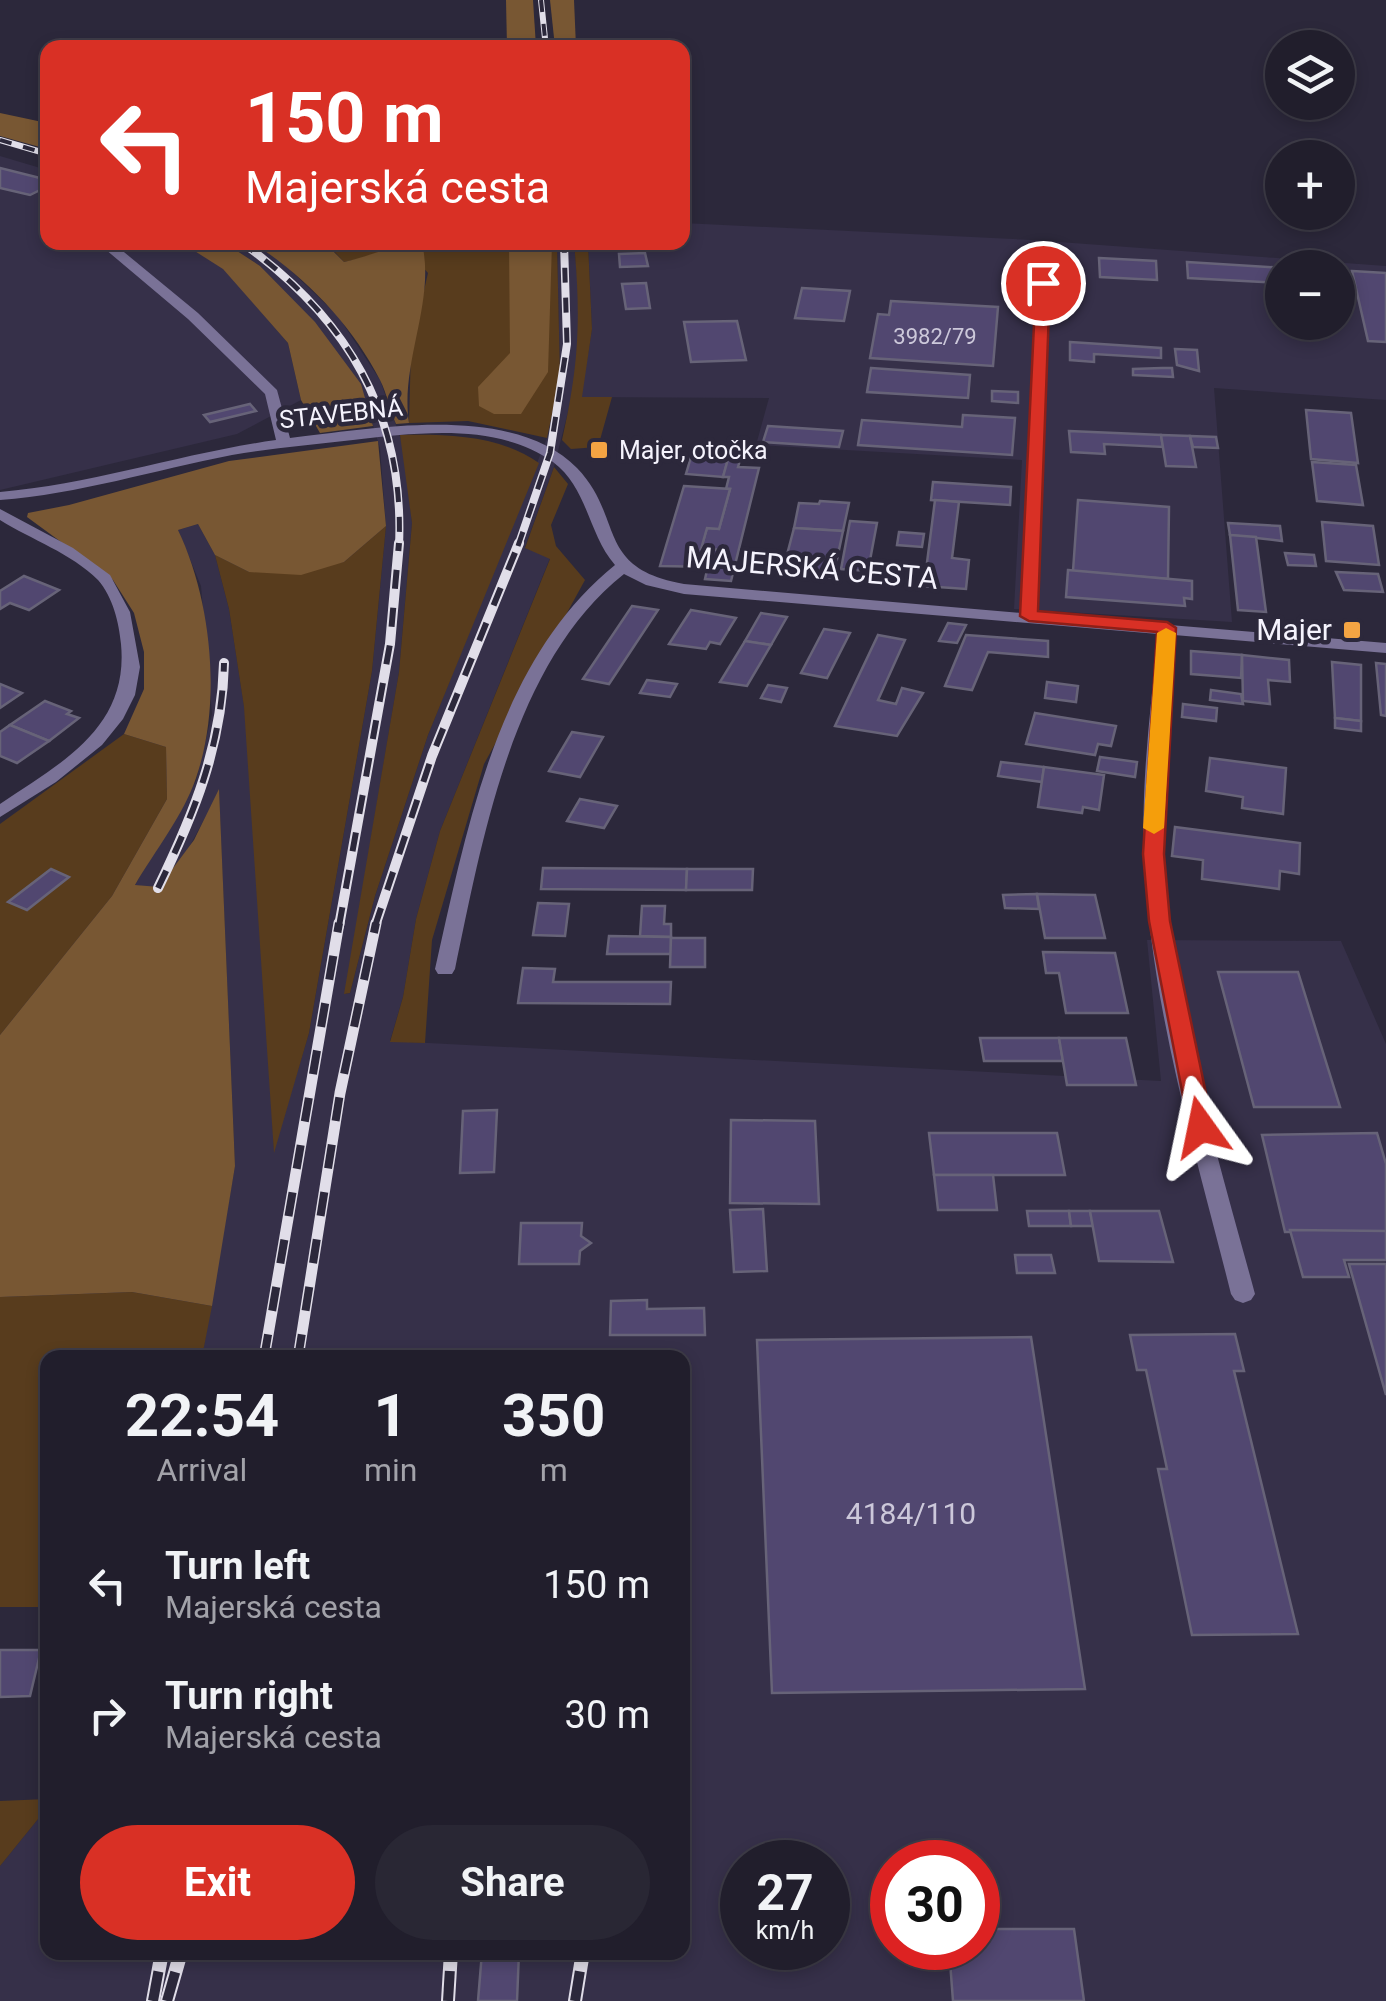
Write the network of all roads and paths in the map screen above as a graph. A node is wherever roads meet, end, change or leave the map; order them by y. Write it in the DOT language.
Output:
graph roads {
  1 [pos="114,250"];
  2 [pos="1043,283"];
  3 [pos="284,444"];
  4 [pos="0,496"];
  5 [pos="0,514"];
  6 [pos="624,566"];
  7 [pos="1029,616"];
  8 [pos="1167,628"];
  9 [pos="1386,648"];
  10 [pos="0,812"];
  11 [pos="445,969"];
  12 [pos="1243,1294"];
  1 -- 3 [label="street"];
  2 -- 7 [label="street"];
  3 -- 4 [label="street, STAVEBNÁ"];
  3 -- 6 [label="street, STAVEBNÁ"];
  5 -- 10 [label="street"];
  6 -- 7 [label="street, MAJERSKÁ CESTA"];
  6 -- 11 [label="street"];
  7 -- 8 [label="street, MAJERSKÁ CESTA"];
  8 -- 9 [label="street, MAJERSKÁ CESTA"];
  8 -- 12 [label="street"];
}
